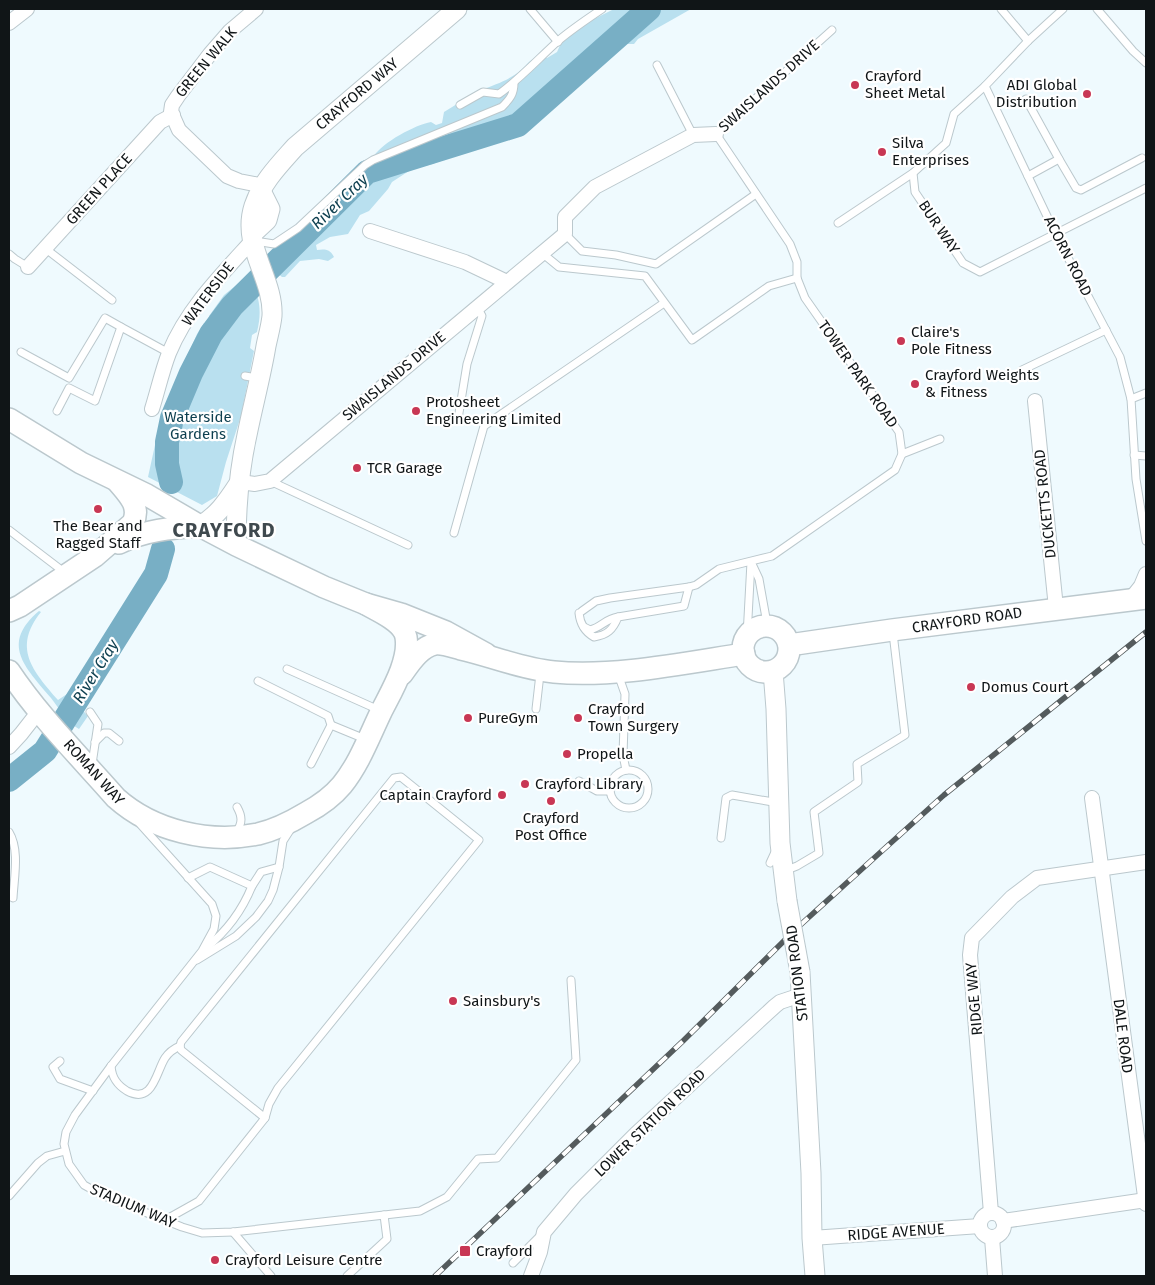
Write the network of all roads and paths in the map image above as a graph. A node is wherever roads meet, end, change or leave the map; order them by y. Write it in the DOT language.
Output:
graph roads {
  1 [pos="27,9"];
  2 [pos="256,9"];
  3 [pos="457,9"];
  4 [pos="530,9"];
  5 [pos="602,9"];
  6 [pos="1001,9"];
  7 [pos="1063,9"];
  8 [pos="1097,9"];
  9 [pos="9,23"];
  10 [pos="832,30"];
  11 [pos="1028,40"];
  12 [pos="558,42"];
  13 [pos="1146,63"];
  14 [pos="657,65"];
  15 [pos="514,83"];
  16 [pos="985,86"];
  17 [pos="1026,99"];
  18 [pos="460,105"];
  19 [pos="173,115"];
  20 [pos="716,134"];
  21 [pos="693,135"];
  22 [pos="1142,158"];
  23 [pos="1059,159"];
  24 [pos="913,173"];
  25 [pos="1028,176"];
  26 [pos="262,188"];
  27 [pos="1146,188"];
  28 [pos="756,194"];
  29 [pos="838,223"];
  30 [pos="370,231"];
  31 [pos="565,234"];
  32 [pos="1056,235"];
  33 [pos="252,238"];
  34 [pos="46,249"];
  35 [pos="542,253"];
  36 [pos="9,254"];
  37 [pos="28,267"];
  38 [pos="798,278"];
  39 [pos="507,282"];
  40 [pos="112,300"];
  41 [pos="664,303"];
  42 [pos="477,306"];
  43 [pos="121,327"];
  44 [pos="1106,330"];
  45 [pos="21,352"];
  46 [pos="170,353"];
  47 [pos="1022,370"];
  48 [pos="1146,393"];
  49 [pos="1132,399"];
  50 [pos="1035,401"];
  51 [pos="152,409"];
  52 [pos="57,411"];
  53 [pos="9,419"];
  54 [pos="458,419"];
  55 [pos="940,439"];
  56 [pos="902,454"];
  57 [pos="1134,455"];
  58 [pos="1146,456"];
  59 [pos="116,480"];
  60 [pos="270,481"];
  61 [pos="240,482"];
  62 [pos="200,526"];
  63 [pos="9,530"];
  64 [pos="454,533"];
  65 [pos="1146,541"];
  66 [pos="236,545"];
  67 [pos="408,545"];
  68 [pos="95,556"];
  69 [pos="751,562"];
  70 [pos="1146,574"];
  71 [pos="67,575"];
  72 [pos="689,587"];
  73 [pos="1138,599"];
  74 [pos="366,604"];
  75 [pos="1056,608"];
  76 [pos="13,611"];
  77 [pos="618,617"];
  78 [pos="584,627"];
  79 [pos="772,627"];
  80 [pos="892,630"];
  81 [pos="745,645"];
  82 [pos="789,645"];
  83 [pos="486,654"];
  84 [pos="287,669"];
  85 [pos="9,671"];
  86 [pos="540,671"];
  87 [pos="617,671"];
  88 [pos="773,671"];
  89 [pos="258,681"];
  90 [pos="396,681"];
  91 [pos="536,709"];
  92 [pos="381,711"];
  93 [pos="90,712"];
  94 [pos="42,714"];
  95 [pos="331,724"];
  96 [pos="368,740"];
  97 [pos="119,741"];
  98 [pos="95,742"];
  99 [pos="9,747"];
  100 [pos="311,764"];
  101 [pos="91,770"];
  102 [pos="626,770"];
  103 [pos="579,780"];
  104 [pos="610,792"];
  105 [pos="1092,798"];
  106 [pos="779,803"];
  107 [pos="237,807"];
  108 [pos="130,810"];
  109 [pos="300,817"];
  110 [pos="9,832"];
  111 [pos="232,837"];
  112 [pos="721,838"];
  113 [pos="1146,862"];
  114 [pos="279,867"];
  115 [pos="777,867"];
  116 [pos="1101,868"];
  117 [pos="188,878"];
  118 [pos="252,886"];
  119 [pos="13,898"];
  120 [pos="202,951"];
  121 [pos="193,963"];
  122 [pos="571,980"];
  123 [pos="801,996"];
  124 [pos="180,1046"];
  125 [pos="60,1061"];
  126 [pos="111,1066"];
  127 [pos="93,1091"];
  128 [pos="266,1118"];
  129 [pos="64,1151"];
  130 [pos="9,1196"];
  131 [pos="1146,1200"];
  132 [pos="1146,1204"];
  133 [pos="991,1213"];
  134 [pos="384,1215"];
  135 [pos="165,1220"];
  136 [pos="1004,1221"];
  137 [pos="980,1226"];
  138 [pos="233,1232"];
  139 [pos="544,1232"];
  140 [pos="812,1238"];
  141 [pos="992,1238"];
  142 [pos="513,1263"];
  143 [pos="272,1276"];
  144 [pos="347,1276"];
  145 [pos="531,1276"];
  146 [pos="816,1276"];
  147 [pos="995,1276"];
  1 -- 9 [label="street"];
  2 -- 19 [label="street, GREEN WALK"];
  3 -- 26 [label="main road, CRAYFORD WAY"];
  4 -- 12 [label="lane"];
  5 -- 12 [label="lane"];
  6 -- 11 [label="lane"];
  7 -- 11 [label="lane"];
  8 -- 13 [label="lane"];
  10 -- 20 [label="lane, SWAISLANDS DRIVE"];
  11 -- 16 [label="lane"];
  12 -- 15 [label="lane"];
  14 -- 21 [label="lane"];
  15 -- 18 [label="lane"];
  15 -- 33 [label="lane"];
  16 -- 24 [label="lane"];
  16 -- 25 [label="lane, ACORN ROAD"];
  17 -- 23 [label="lane"];
  19 -- 26 [label="street, GREEN WALK"];
  19 -- 34 [label="street, GREEN PLACE"];
  20 -- 21 [label="street, SWAISLANDS DRIVE"];
  20 -- 28 [label="lane, TOWER PARK ROAD"];
  21 -- 31 [label="street, SWAISLANDS DRIVE"];
  22 -- 23 [label="lane"];
  23 -- 25 [label="lane"];
  24 -- 29 [label="lane"];
  24 -- 32 [label="lane, BUR WAY"];
  25 -- 32 [label="lane, ACORN ROAD"];
  26 -- 33 [label="main road, CRAYFORD WAY"];
  27 -- 32 [label="lane"];
  28 -- 31 [label="lane"];
  28 -- 38 [label="lane, TOWER PARK ROAD"];
  30 -- 39 [label="street"];
  31 -- 35 [label="street, SWAISLANDS DRIVE"];
  32 -- 44 [label="lane, ACORN ROAD"];
  33 -- 46 [label="street, WATERSIDE"];
  33 -- 61 [label="main road, CRAYFORD WAY"];
  34 -- 37 [label="street, GREEN PLACE"];
  34 -- 40 [label="lane"];
  35 -- 39 [label="street, SWAISLANDS DRIVE"];
  35 -- 41 [label="lane"];
  36 -- 37 [label="lane"];
  38 -- 41 [label="lane"];
  38 -- 56 [label="lane, TOWER PARK ROAD"];
  39 -- 42 [label="street, SWAISLANDS DRIVE"];
  41 -- 64 [label="lane"];
  42 -- 54 [label="lane"];
  42 -- 60 [label="street, SWAISLANDS DRIVE"];
  43 -- 45 [label="lane"];
  43 -- 46 [label="lane"];
  43 -- 52 [label="lane"];
  44 -- 47 [label="lane"];
  44 -- 49 [label="lane, ACORN ROAD"];
  46 -- 51 [label="street, WATERSIDE"];
  48 -- 49 [label="lane"];
  49 -- 57 [label="lane, ACORN ROAD"];
  50 -- 75 [label="street, DUCKETTS ROAD"];
  53 -- 59 [label="main road"];
  55 -- 56 [label="lane"];
  56 -- 69 [label="lane"];
  57 -- 58 [label="lane"];
  57 -- 65 [label="lane, ACORN ROAD"];
  59 -- 62 [label="main road"];
  59 -- 68 [label="main road"];
  60 -- 61 [label="street"];
  60 -- 67 [label="lane"];
  61 -- 62 [label="main road, CRAYFORD WAY"];
  61 -- 66 [label="main road, CRAYFORD WAY"];
  62 -- 66 [label="main road"];
  62 -- 68 [label="main road"];
  63 -- 71 [label="lane"];
  66 -- 74 [label="main road"];
  68 -- 71 [label="main road"];
  69 -- 72 [label="lane"];
  69 -- 79 [label="lane"];
  69 -- 81 [label="lane"];
  70 -- 73 [label="street"];
  71 -- 76 [label="main road"];
  72 -- 77 [label="lane"];
  72 -- 78 [label="lane"];
  73 -- 75 [label="main road, CRAYFORD ROAD"];
  74 -- 83 [label="main road"];
  74 -- 90 [label="main road, ROMAN WAY"];
  75 -- 80 [label="main road, CRAYFORD ROAD"];
  77 -- 78 [label="lane"];
  77 -- 78 [label="lane"];
  79 -- 81 [label="main road"];
  79 -- 82 [label="main road"];
  80 -- 82 [label="main road, CRAYFORD ROAD"];
  80 -- 115 [label="lane"];
  81 -- 87 [label="main road"];
  81 -- 88 [label="main road"];
  82 -- 88 [label="main road"];
  83 -- 86 [label="main road"];
  83 -- 90 [label="main road, ROMAN WAY"];
  84 -- 92 [label="lane"];
  85 -- 94 [label="main road, ROMAN WAY"];
  86 -- 87 [label="main road"];
  86 -- 91 [label="lane"];
  87 -- 102 [label="lane"];
  88 -- 106 [label="main road, STATION ROAD"];
  89 -- 95 [label="lane"];
  90 -- 92 [label="main road, ROMAN WAY"];
  92 -- 96 [label="main road, ROMAN WAY"];
  93 -- 98 [label="lane"];
  94 -- 99 [label="street"];
  94 -- 101 [label="main road, ROMAN WAY"];
  95 -- 96 [label="lane"];
  95 -- 100 [label="lane"];
  96 -- 109 [label="main road, ROMAN WAY"];
  97 -- 98 [label="lane"];
  98 -- 101 [label="lane"];
  101 -- 108 [label="main road, ROMAN WAY"];
  102 -- 104 [label="lane"];
  102 -- 104 [label="lane"];
  103 -- 104 [label="lane"];
  105 -- 116 [label="street, DALE ROAD"];
  106 -- 112 [label="lane"];
  106 -- 115 [label="main road, STATION ROAD"];
  107 -- 111 [label="lane"];
  108 -- 111 [label="main road, ROMAN WAY"];
  108 -- 117 [label="lane"];
  109 -- 111 [label="main road, ROMAN WAY"];
  109 -- 114 [label="lane"];
  110 -- 119 [label="lane"];
  113 -- 116 [label="street"];
  114 -- 118 [label="lane"];
  114 -- 121 [label="lane"];
  115 -- 123 [label="main road, STATION ROAD, bridge"];
  116 -- 131 [label="street, DALE ROAD"];
  116 -- 133 [label="street, RIDGE WAY"];
  117 -- 118 [label="lane"];
  117 -- 120 [label="lane"];
  118 -- 120 [label="lane"];
  120 -- 121 [label="lane"];
  121 -- 126 [label="lane"];
  122 -- 134 [label="lane, STADIUM WAY"];
  123 -- 139 [label="street, LOWER STATION ROAD"];
  123 -- 140 [label="main road, STATION ROAD"];
  124 -- 126 [label="lane"];
  124 -- 128 [label="lane"];
  124 -- 128 [label="lane"];
  125 -- 127 [label="lane"];
  126 -- 127 [label="lane"];
  127 -- 129 [label="lane"];
  128 -- 135 [label="lane"];
  129 -- 130 [label="lane"];
  129 -- 135 [label="lane, STADIUM WAY"];
  131 -- 132 [label="street, DALE ROAD"];
  131 -- 136 [label="street"];
  133 -- 136 [label="street"];
  133 -- 137 [label="street"];
  134 -- 138 [label="lane, STADIUM WAY"];
  134 -- 144 [label="lane"];
  135 -- 138 [label="lane, STADIUM WAY"];
  136 -- 141 [label="street"];
  137 -- 140 [label="street, RIDGE AVENUE"];
  137 -- 141 [label="street"];
  138 -- 143 [label="lane"];
  139 -- 142 [label="lane"];
  139 -- 145 [label="street, LOWER STATION ROAD"];
  140 -- 146 [label="main road, STATION ROAD"];
  141 -- 147 [label="street"];
}
